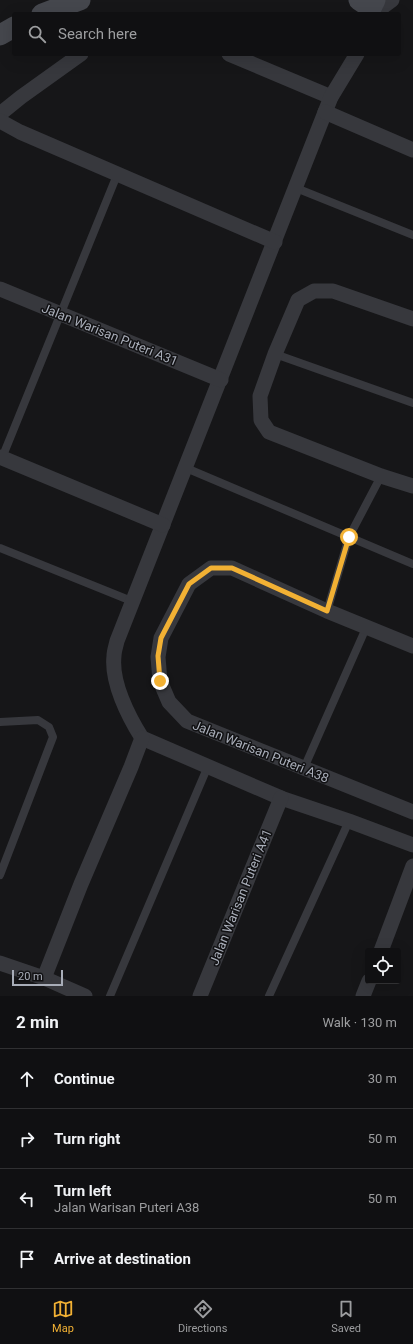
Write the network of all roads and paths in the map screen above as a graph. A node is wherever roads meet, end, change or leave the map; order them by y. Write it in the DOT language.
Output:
graph roads {
  1 [pos="80,0"];
  2 [pos="392,0"];
  3 [pos="370,6"];
  4 [pos="47,12"];
  5 [pos="12,28"];
  6 [pos="0,35"];
  7 [pos="78,56"];
  8 [pos="234,56"];
  9 [pos="356,56"];
  10 [pos="331,98"];
  11 [pos="325,112"];
  12 [pos="0,114"];
  13 [pos="0,121"];
  14 [pos="413,150"];
  15 [pos="117,175"];
  16 [pos="296,188"];
  17 [pos="413,235"];
  18 [pos="275,242"];
  19 [pos="0,289"];
  20 [pos="61,313"];
  21 [pos="413,319"];
  22 [pos="276,354"];
  23 [pos="221,380"];
  24 [pos="413,403"];
  25 [pos="1,457"];
  26 [pos="186,468"];
  27 [pos="381,476"];
  28 [pos="413,486"];
  29 [pos="164,525"];
  30 [pos="349,537"];
  31 [pos="0,548"];
  32 [pos="413,564"];
  33 [pos="134,602"];
  34 [pos="327,611"];
  35 [pos="366,628"];
  36 [pos="413,646"];
  37 [pos="0,722"];
  38 [pos="142,738"];
  39 [pos="208,766"];
  40 [pos="304,768"];
  41 [pos="280,798"];
  42 [pos="413,812"];
  43 [pos="349,821"];
  44 [pos="413,845"];
  45 [pos="413,866"];
  46 [pos="0,875"];
  47 [pos="382,948"];
  48 [pos="0,963"];
  49 [pos="44,978"];
  50 [pos="368,984"];
  51 [pos="85,996"];
  52 [pos="110,996"];
  53 [pos="200,996"];
  54 [pos="269,996"];
  55 [pos="364,996"];
  1 -- 4 [label="main road"];
  2 -- 3 [label="street"];
  5 -- 6 [label="main road"];
  7 -- 12 [label="street"];
  8 -- 10 [label="street"];
  9 -- 10 [label="street"];
  10 -- 11 [label="street"];
  11 -- 14 [label="street"];
  11 -- 16 [label="street"];
  13 -- 15 [label="street"];
  15 -- 18 [label="street"];
  15 -- 20 [label="lane"];
  16 -- 17 [label="lane"];
  16 -- 18 [label="street"];
  18 -- 23 [label="street"];
  19 -- 20 [label="street, Jalan Warisan Puteri A31"];
  20 -- 23 [label="street, Jalan Warisan Puteri A31"];
  20 -- 25 [label="lane"];
  21 -- 22 [label="street"];
  22 -- 24 [label="lane"];
  22 -- 27 [label="street"];
  23 -- 26 [label="street"];
  25 -- 29 [label="street"];
  26 -- 29 [label="street"];
  26 -- 30 [label="lane"];
  27 -- 28 [label="street"];
  27 -- 30 [label="lane"];
  29 -- 33 [label="street"];
  30 -- 32 [label="lane"];
  30 -- 34 [label="lane"];
  31 -- 33 [label="lane"];
  33 -- 38 [label="street"];
  34 -- 35 [label="street"];
  34 -- 40 [label="street, Jalan Warisan Puteri A38"];
  35 -- 36 [label="street"];
  35 -- 40 [label="lane"];
  37 -- 46 [label="lane"];
  38 -- 39 [label="street"];
  38 -- 49 [label="street"];
  39 -- 41 [label="street"];
  39 -- 52 [label="lane"];
  40 -- 42 [label="street, Jalan Warisan Puteri A38"];
  41 -- 43 [label="street"];
  41 -- 53 [label="street, Jalan Warisan Puteri A41"];
  43 -- 44 [label="street"];
  43 -- 54 [label="lane"];
  45 -- 47 [label="street"];
  48 -- 49 [label="street"];
  49 -- 51 [label="street"];
  50 -- 55 [label="street"];
}
